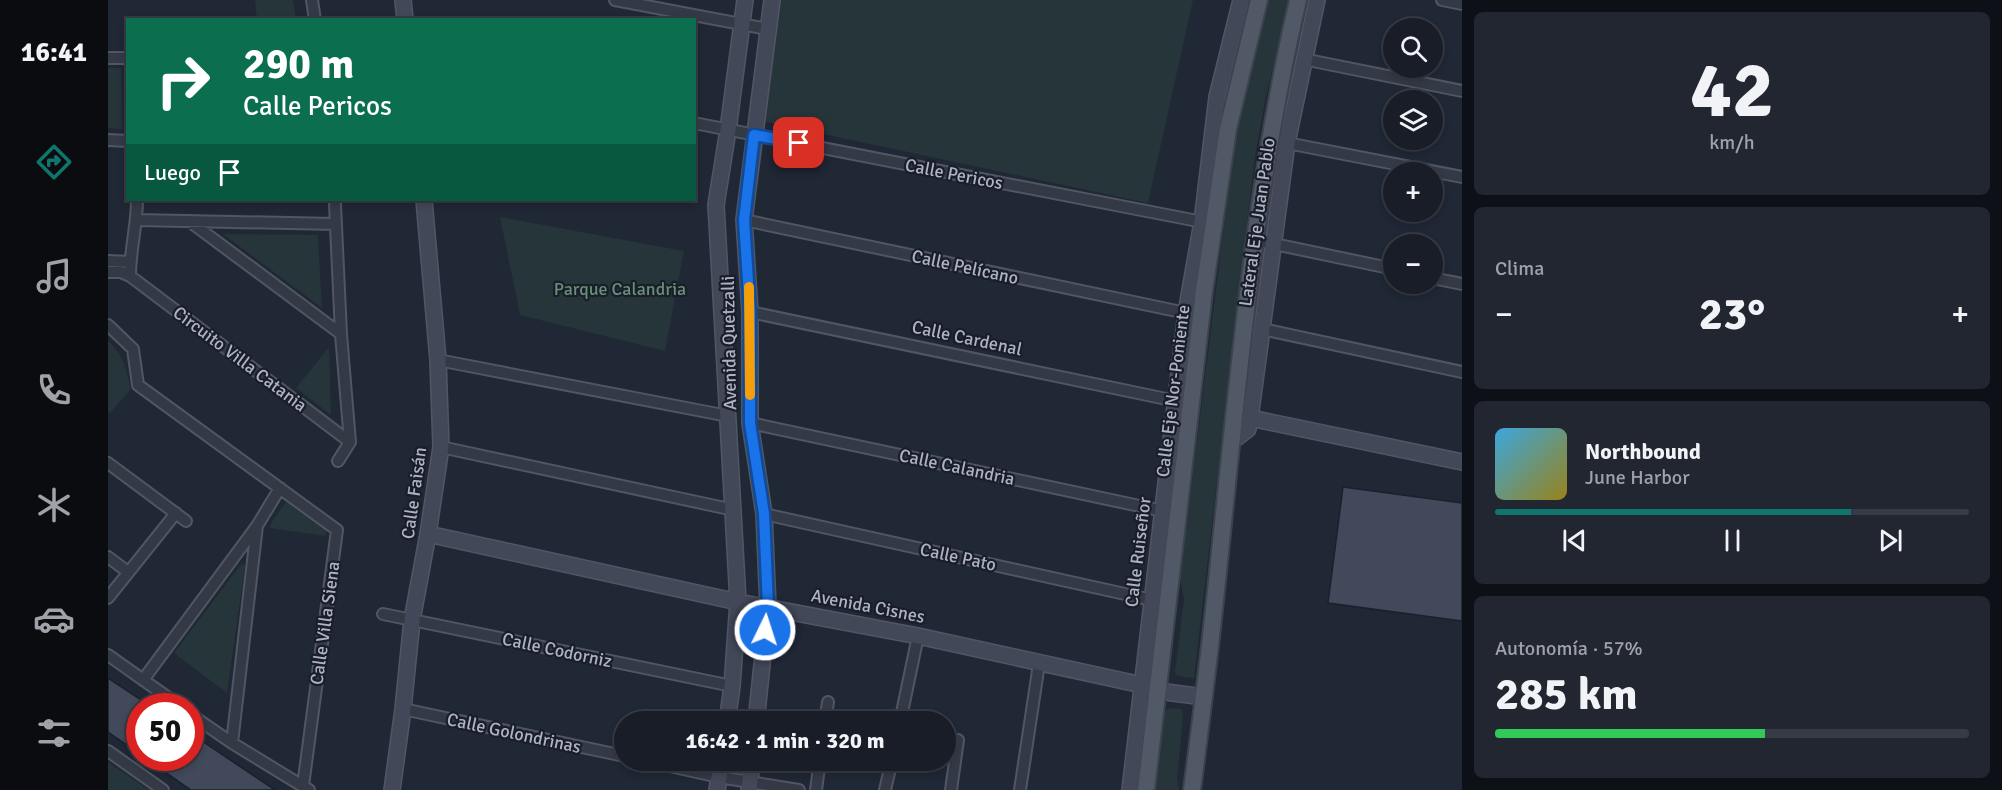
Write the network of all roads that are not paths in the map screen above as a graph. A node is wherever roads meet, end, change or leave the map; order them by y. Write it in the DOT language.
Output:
graph roads {
  1 [pos="312,0"];
  2 [pos="403,0"];
  3 [pos="615,0"];
  4 [pos="745,0"];
  5 [pos="772,0"];
  6 [pos="1241,0"];
  7 [pos="1259,0"];
  8 [pos="1298,0"];
  9 [pos="1317,0"];
  10 [pos="1443,0"];
  11 [pos="1462,4"];
  12 [pos="315,18"];
  13 [pos="405,18"];
  14 [pos="742,24"];
  15 [pos="767,29"];
  16 [pos="108,57"];
  17 [pos="126,58"];
  18 [pos="1303,59"];
  19 [pos="1462,91"];
  20 [pos="696,123"];
  21 [pos="729,130"];
  22 [pos="754,135"];
  23 [pos="108,140"];
  24 [pos="126,141"];
  25 [pos="1287,143"];
  26 [pos="1462,177"];
  27 [pos="137,201"];
  28 [pos="424,201"];
  29 [pos="335,204"];
  30 [pos="137,220"];
  31 [pos="744,220"];
  32 [pos="189,221"];
  33 [pos="1208,223"];
  34 [pos="336,224"];
  35 [pos="1255,240"];
  36 [pos="1273,243"];
  37 [pos="108,261"];
  38 [pos="130,262"];
  39 [pos="1383,267"];
  40 [pos="108,272"];
  41 [pos="130,276"];
  42 [pos="1443,280"];
  43 [pos="1462,284"];
  44 [pos="750,312"];
  45 [pos="1186,313"];
  46 [pos="108,325"];
  47 [pos="1262,329"];
  48 [pos="340,334"];
  49 [pos="438,360"];
  50 [pos="1462,372"];
  51 [pos="1176,401"];
  52 [pos="728,416"];
  53 [pos="1250,418"];
  54 [pos="750,423"];
  55 [pos="350,442"];
  56 [pos="1230,442"];
  57 [pos="441,447"];
  58 [pos="338,461"];
  59 [pos="1462,462"];
  60 [pos="108,463"];
  61 [pos="280,488"];
  62 [pos="734,510"];
  63 [pos="1163,511"];
  64 [pos="176,513"];
  65 [pos="764,514"];
  66 [pos="186,521"];
  67 [pos="257,526"];
  68 [pos="428,534"];
  69 [pos="108,557"];
  70 [pos="128,572"];
  71 [pos="108,598"];
  72 [pos="1152,600"];
  73 [pos="738,602"];
  74 [pos="768,607"];
  75 [pos="383,614"];
  76 [pos="412,620"];
  77 [pos="918,636"];
  78 [pos="108,655"];
  79 [pos="1040,664"];
  80 [pos="143,680"];
  81 [pos="732,686"];
  82 [pos="1150,688"];
  83 [pos="162,693"];
  84 [pos="1204,697"];
  85 [pos="828,702"];
  86 [pos="403,709"];
  87 [pos="729,711"];
  88 [pos="757,711"];
  89 [pos="827,711"];
  90 [pos="902,711"];
  91 [pos="204,724"];
  92 [pos="958,740"];
  93 [pos="232,743"];
  94 [pos="108,751"];
  95 [pos="614,754"];
  96 [pos="677,771"];
  97 [pos="751,771"];
  98 [pos="819,771"];
  99 [pos="889,771"];
  100 [pos="718,784"];
  101 [pos="749,786"];
  102 [pos="306,788"];
  103 [pos="163,790"];
  104 [pos="392,790"];
  105 [pos="799,790"];
  106 [pos="816,790"];
  107 [pos="885,790"];
  108 [pos="951,790"];
  109 [pos="1020,790"];
  110 [pos="1130,790"];
  111 [pos="1146,790"];
  112 [pos="1192,790"];
  1 -- 12 [label="street"];
  2 -- 13 [label="main road"];
  3 -- 14 [label="street"];
  4 -- 14 [label="main road, Avenida Quetzalli"];
  5 -- 15 [label="main road, Avenida Quetzalli"];
  6 -- 33 [label="main road, Calle Ruiseñor"];
  7 -- 33 [label="main road, Calle Eje Nor-Poniente"];
  8 -- 35 [label="main road"];
  9 -- 18 [label="main road, Lateral Eje Juan Pablo"];
  10 -- 11 [label="street"];
  14 -- 15 [label="street"];
  14 -- 21 [label="main road, Avenida Quetzalli"];
  15 -- 22 [label="main road, Avenida Quetzalli"];
  16 -- 17 [label="street"];
  18 -- 19 [label="street"];
  18 -- 25 [label="main road, Lateral Eje Juan Pablo"];
  20 -- 21 [label="street, Calle Pericos"];
  21 -- 22 [label="street, Calle Pericos"];
  21 -- 52 [label="main road, Avenida Quetzalli"];
  22 -- 31 [label="main road, Avenida Quetzalli"];
  22 -- 33 [label="street, Calle Pericos"];
  23 -- 24 [label="street"];
  25 -- 26 [label="street"];
  25 -- 36 [label="main road, Lateral Eje Juan Pablo"];
  27 -- 30 [label="street"];
  28 -- 49 [label="main road, Calle Faisán"];
  29 -- 34 [label="street"];
  30 -- 32 [label="street"];
  30 -- 38 [label="street"];
  31 -- 44 [label="main road, Avenida Quetzalli"];
  31 -- 45 [label="street, Calle Pelícano"];
  32 -- 34 [label="street"];
  32 -- 48 [label="street"];
  33 -- 45 [label="main road, Calle Ruiseñor"];
  33 -- 82 [label="main road, Calle Eje Nor-Poniente"];
  34 -- 48 [label="street"];
  35 -- 36 [label="street"];
  35 -- 56 [label="main road"];
  36 -- 39 [label="street"];
  36 -- 47 [label="main road, Lateral Eje Juan Pablo"];
  37 -- 38 [label="street"];
  38 -- 41 [label="street"];
  40 -- 41 [label="street, Circuito Villa Catania"];
  41 -- 55 [label="street, Circuito Villa Catania"];
  42 -- 43 [label="street"];
  44 -- 51 [label="street, Calle Cardenal"];
  44 -- 54 [label="main road, Avenida Quetzalli"];
  45 -- 51 [label="main road, Calle Ruiseñor"];
  46 -- 61 [label="street, Calle Villa Siena"];
  47 -- 50 [label="street"];
  47 -- 53 [label="main road, Lateral Eje Juan Pablo"];
  48 -- 55 [label="street"];
  49 -- 52 [label="street"];
  49 -- 57 [label="main road, Calle Faisán"];
  51 -- 63 [label="main road, Calle Ruiseñor"];
  52 -- 62 [label="main road, Avenida Quetzalli"];
  53 -- 56 [label="main road"];
  53 -- 59 [label="main road"];
  54 -- 63 [label="street, Calle Calandria"];
  54 -- 65 [label="main road, Avenida Quetzalli"];
  55 -- 58 [label="street"];
  56 -- 84 [label="main road"];
  57 -- 62 [label="street"];
  57 -- 68 [label="main road, Calle Faisán"];
  60 -- 64 [label="street"];
  61 -- 67 [label="street"];
  61 -- 102 [label="street, Calle Villa Siena"];
  62 -- 73 [label="main road, Avenida Quetzalli"];
  63 -- 72 [label="main road, Calle Ruiseñor"];
  64 -- 66 [label="street"];
  64 -- 70 [label="street"];
  65 -- 72 [label="street, Calle Pato"];
  65 -- 74 [label="main road, Avenida Quetzalli"];
  67 -- 80 [label="street"];
  67 -- 93 [label="street"];
  68 -- 73 [label="main road, Avenida Cisnes"];
  68 -- 76 [label="main road, Calle Faisán"];
  69 -- 70 [label="street"];
  70 -- 71 [label="street"];
  72 -- 82 [label="main road, Calle Ruiseñor"];
  73 -- 74 [label="main road, Avenida Cisnes"];
  73 -- 81 [label="main road, Avenida Quetzalli"];
  74 -- 77 [label="main road, Avenida Cisnes"];
  74 -- 88 [label="main road, Avenida Quetzalli"];
  75 -- 76 [label="street, Calle Codorniz"];
  76 -- 81 [label="street, Calle Codorniz"];
  76 -- 86 [label="main road, Calle Faisán"];
  77 -- 79 [label="main road, Avenida Cisnes"];
  77 -- 90 [label="street"];
  78 -- 80 [label="street"];
  79 -- 82 [label="main road, Avenida Cisnes"];
  79 -- 109 [label="street"];
  80 -- 83 [label="street"];
  81 -- 87 [label="main road, Avenida Quetzalli"];
  82 -- 84 [label="main road, Avenida Cisnes"];
  82 -- 110 [label="main road, Calle Ruiseñor"];
  82 -- 111 [label="main road, Calle Eje Nor-Poniente"];
  84 -- 112 [label="main road"];
  85 -- 89 [label="street"];
  86 -- 95 [label="street, Calle Golondrinas"];
  86 -- 104 [label="main road, Calle Faisán"];
  91 -- 93 [label="street, Calle Villa Siena"];
  92 -- 108 [label="street"];
  93 -- 102 [label="street, Calle Villa Siena"];
  94 -- 103 [label="street"];
  96 -- 100 [label="street"];
  97 -- 101 [label="main road"];
  98 -- 106 [label="street"];
  99 -- 107 [label="street"];
  100 -- 101 [label="street"];
  101 -- 105 [label="street"];
}
